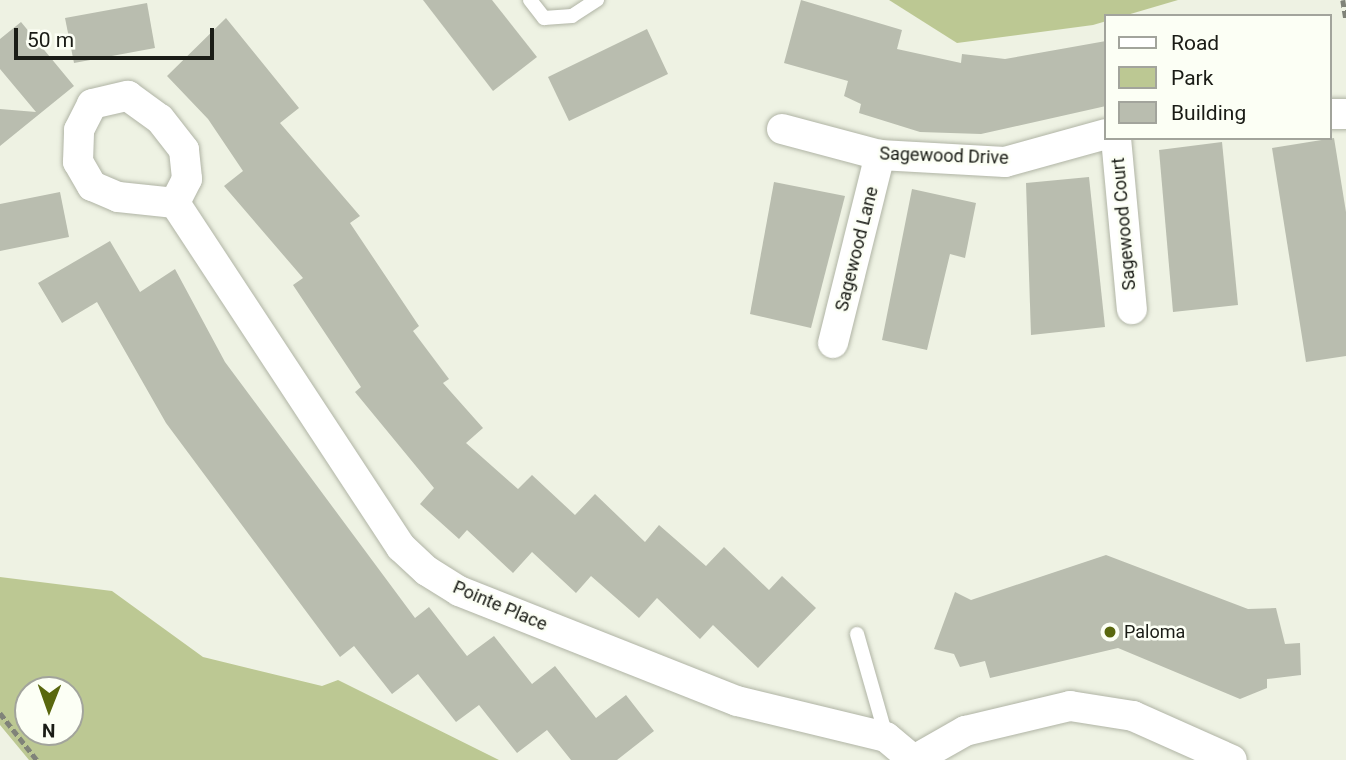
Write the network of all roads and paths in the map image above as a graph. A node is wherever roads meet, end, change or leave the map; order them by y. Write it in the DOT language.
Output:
graph roads {
  1 [pos="530,0"];
  2 [pos="597,0"];
  3 [pos="1343,0"];
  4 [pos="1346,18"];
  5 [pos="782,129"];
  6 [pos="1104,135"];
  7 [pos="1116,140"];
  8 [pos="880,155"];
  9 [pos="174,203"];
  10 [pos="1132,309"];
  11 [pos="833,343"];
  12 [pos="857,634"];
  13 [pos="0,713"];
  14 [pos="886,737"];
  15 [pos="37,760"];
  16 [pos="914,760"];
  17 [pos="1231,760"];
  1 -- 2 [label="lane"];
  3 -- 4 [label="path"];
  5 -- 8 [label="street, Sagewood Drive"];
  6 -- 8 [label="street, Sagewood Drive"];
  7 -- 10 [label="street, Sagewood Court"];
  8 -- 11 [label="street, Sagewood Lane"];
  9 -- 14 [label="street, Pointe Place"];
  12 -- 14 [label="lane"];
  13 -- 15 [label="path"];
  14 -- 16 [label="street, Pointe Place"];
  16 -- 17 [label="street"];
}
